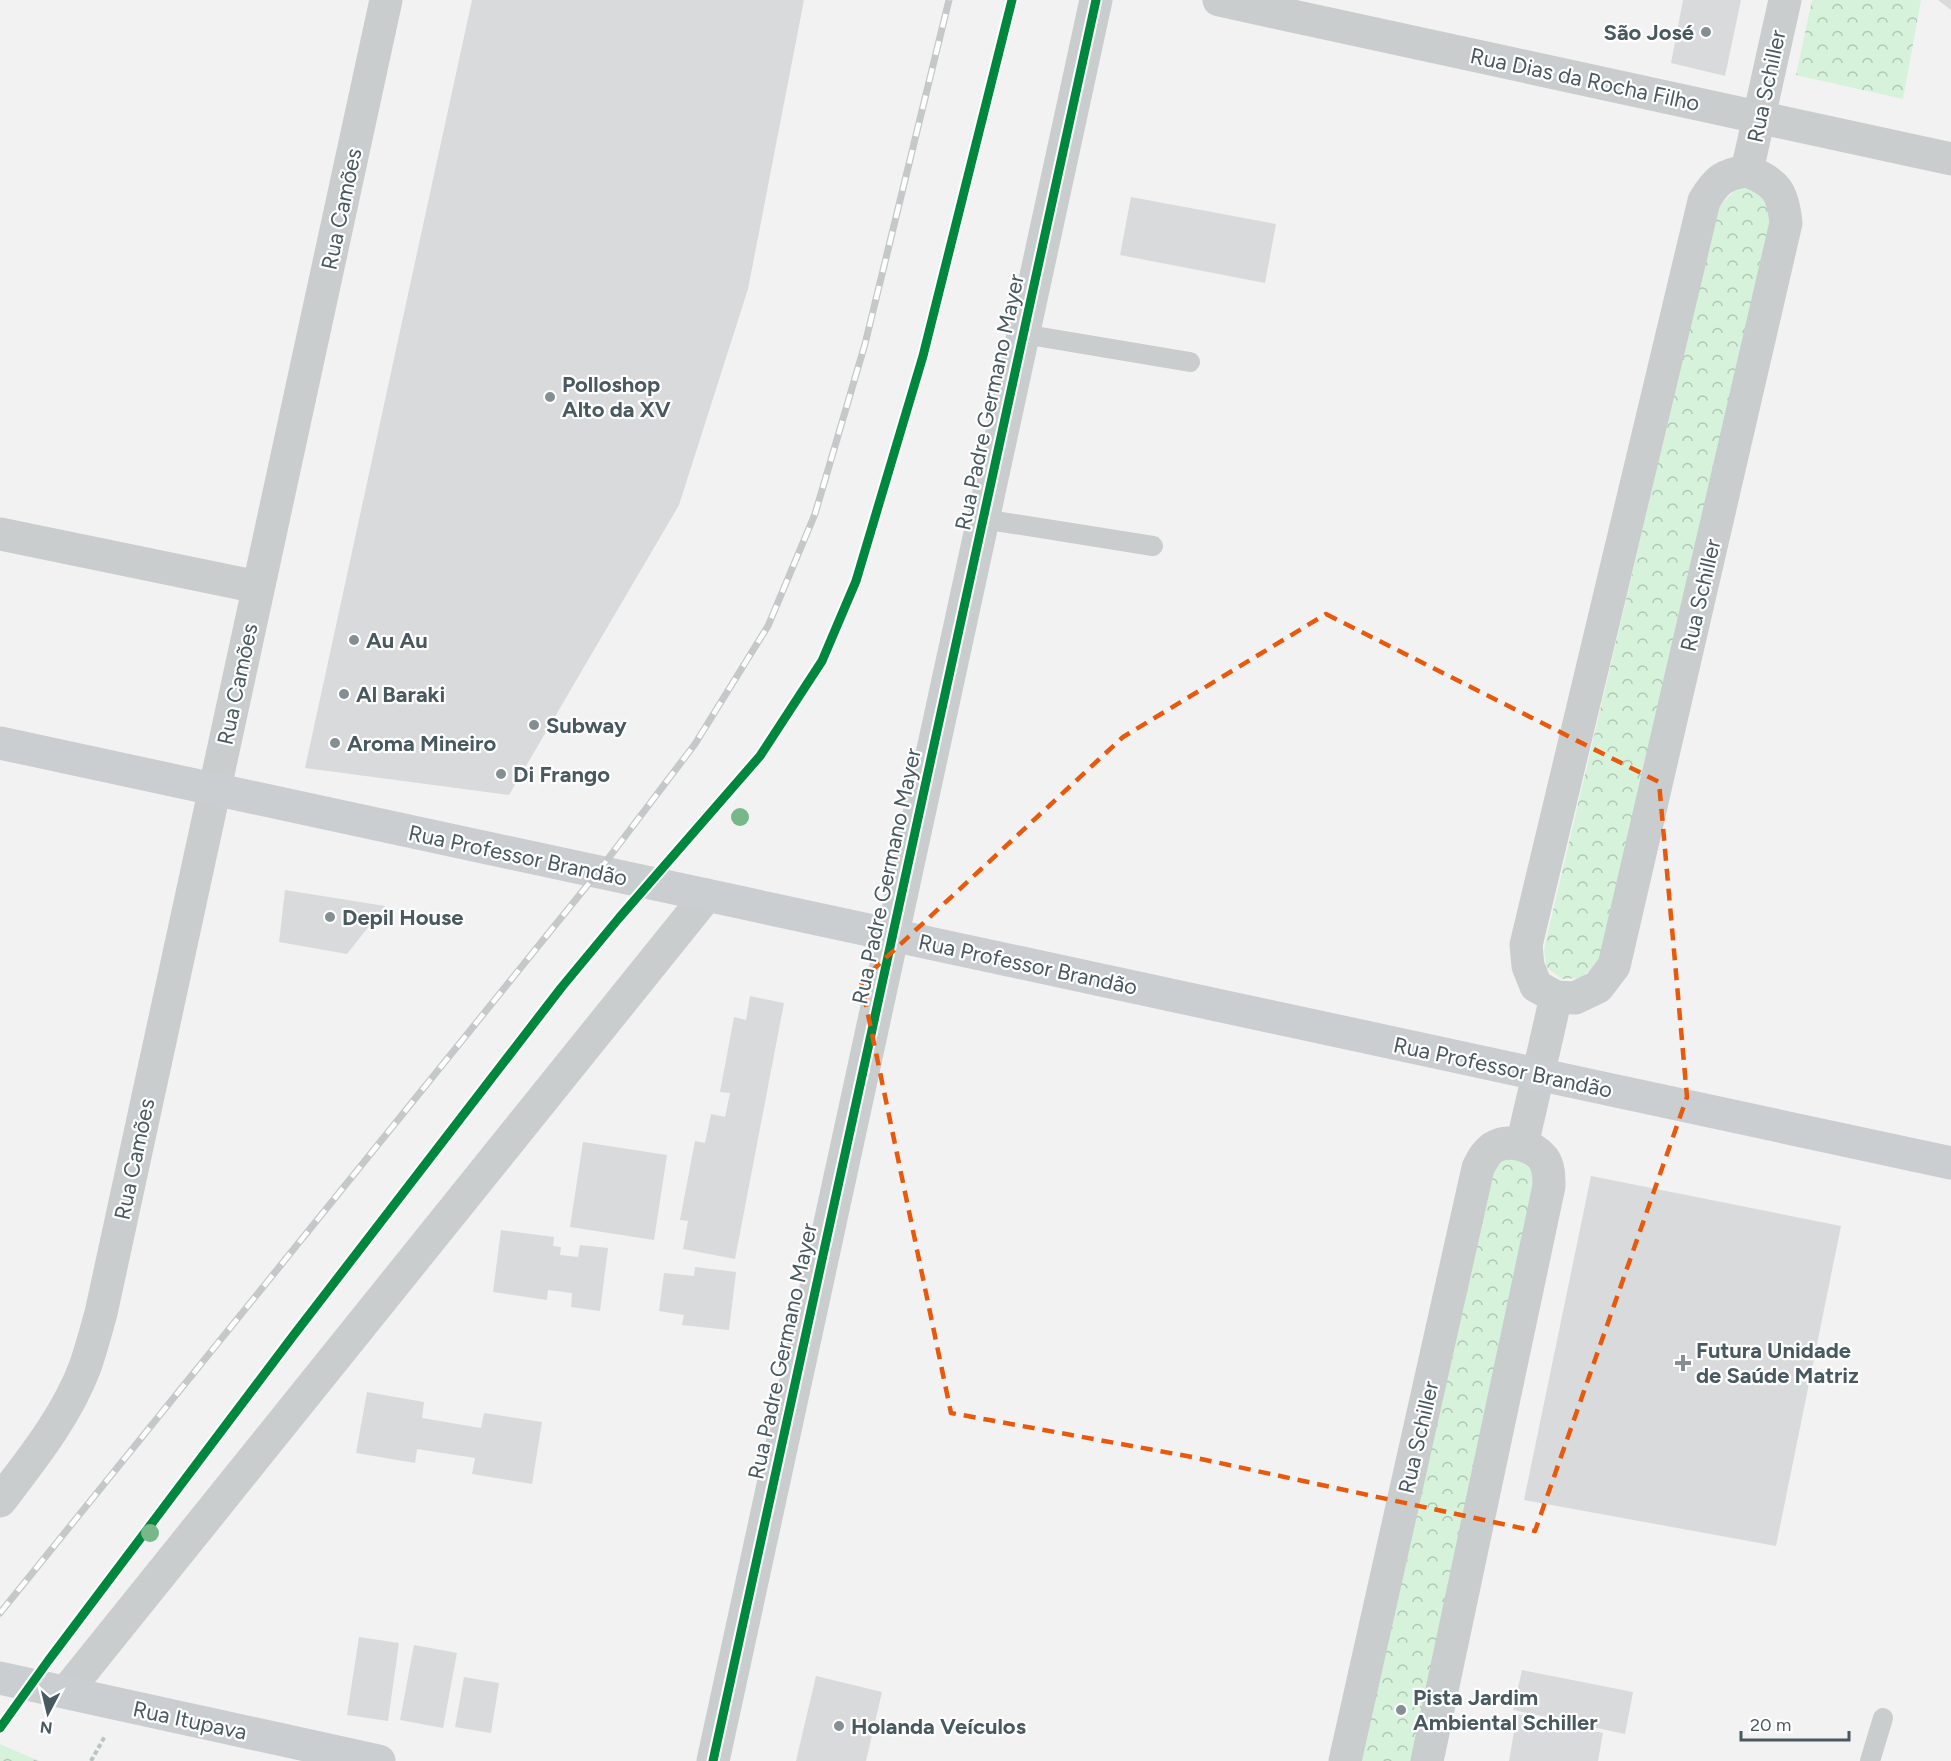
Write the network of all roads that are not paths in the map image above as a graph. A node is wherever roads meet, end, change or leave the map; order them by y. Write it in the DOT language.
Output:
graph roads {
  1 [pos="386,0"];
  2 [pos="1096,0"];
  3 [pos="1220,0"];
  4 [pos="1785,0"];
  5 [pos="1760,117"];
  6 [pos="1951,159"];
  7 [pos="1747,171"];
  8 [pos="1023,334"];
  9 [pos="1190,362"];
  10 [pos="983,519"];
  11 [pos="0,534"];
  12 [pos="1153,546"];
  13 [pos="258,586"];
  14 [pos="0,743"];
  15 [pos="214,789"];
  16 [pos="706,895"];
  17 [pos="893,935"];
  18 [pos="1556,997"];
  19 [pos="1539,1074"];
  20 [pos="1522,1145"];
  21 [pos="1951,1163"];
  22 [pos="0,1501"];
  23 [pos="0,1678"];
  24 [pos="66,1692"];
  25 [pos="1883,1718"];
  26 [pos="379,1761"];
  27 [pos="713,1761"];
  28 [pos="1345,1761"];
  29 [pos="1427,1761"];
  30 [pos="1870,1761"];
  1 -- 13 [label="street, Rua Camões"];
  2 -- 8 [label="street, Rua Padre Germano Mayer"];
  3 -- 5 [label="street, Rua Dias da Rocha Filho"];
  4 -- 5 [label="street, Rua Schiller"];
  5 -- 6 [label="street, Rua Dias da Rocha Filho"];
  5 -- 7 [label="street, Rua Schiller"];
  7 -- 18 [label="street, Rua Schiller"];
  7 -- 18 [label="street, Rua Schiller"];
  8 -- 9 [label="lane"];
  8 -- 10 [label="street, Rua Padre Germano Mayer"];
  10 -- 12 [label="lane"];
  10 -- 17 [label="street, Rua Padre Germano Mayer"];
  11 -- 13 [label="street"];
  13 -- 15 [label="street, Rua Camões"];
  14 -- 15 [label="main road, Rua Professor Brandão"];
  15 -- 16 [label="main road, Rua Professor Brandão"];
  15 -- 22 [label="street, Rua Camões"];
  16 -- 17 [label="main road, Rua Professor Brandão"];
  16 -- 24 [label="street"];
  17 -- 19 [label="main road, Rua Professor Brandão"];
  17 -- 27 [label="street, Rua Padre Germano Mayer"];
  18 -- 19 [label="street"];
  19 -- 20 [label="street"];
  19 -- 21 [label="main road, Rua Professor Brandão"];
  20 -- 28 [label="street, Rua Schiller"];
  20 -- 29 [label="street"];
  23 -- 24 [label="main road, Rua Itupava"];
  24 -- 26 [label="main road, Rua Itupava"];
  25 -- 30 [label="lane"];
}
